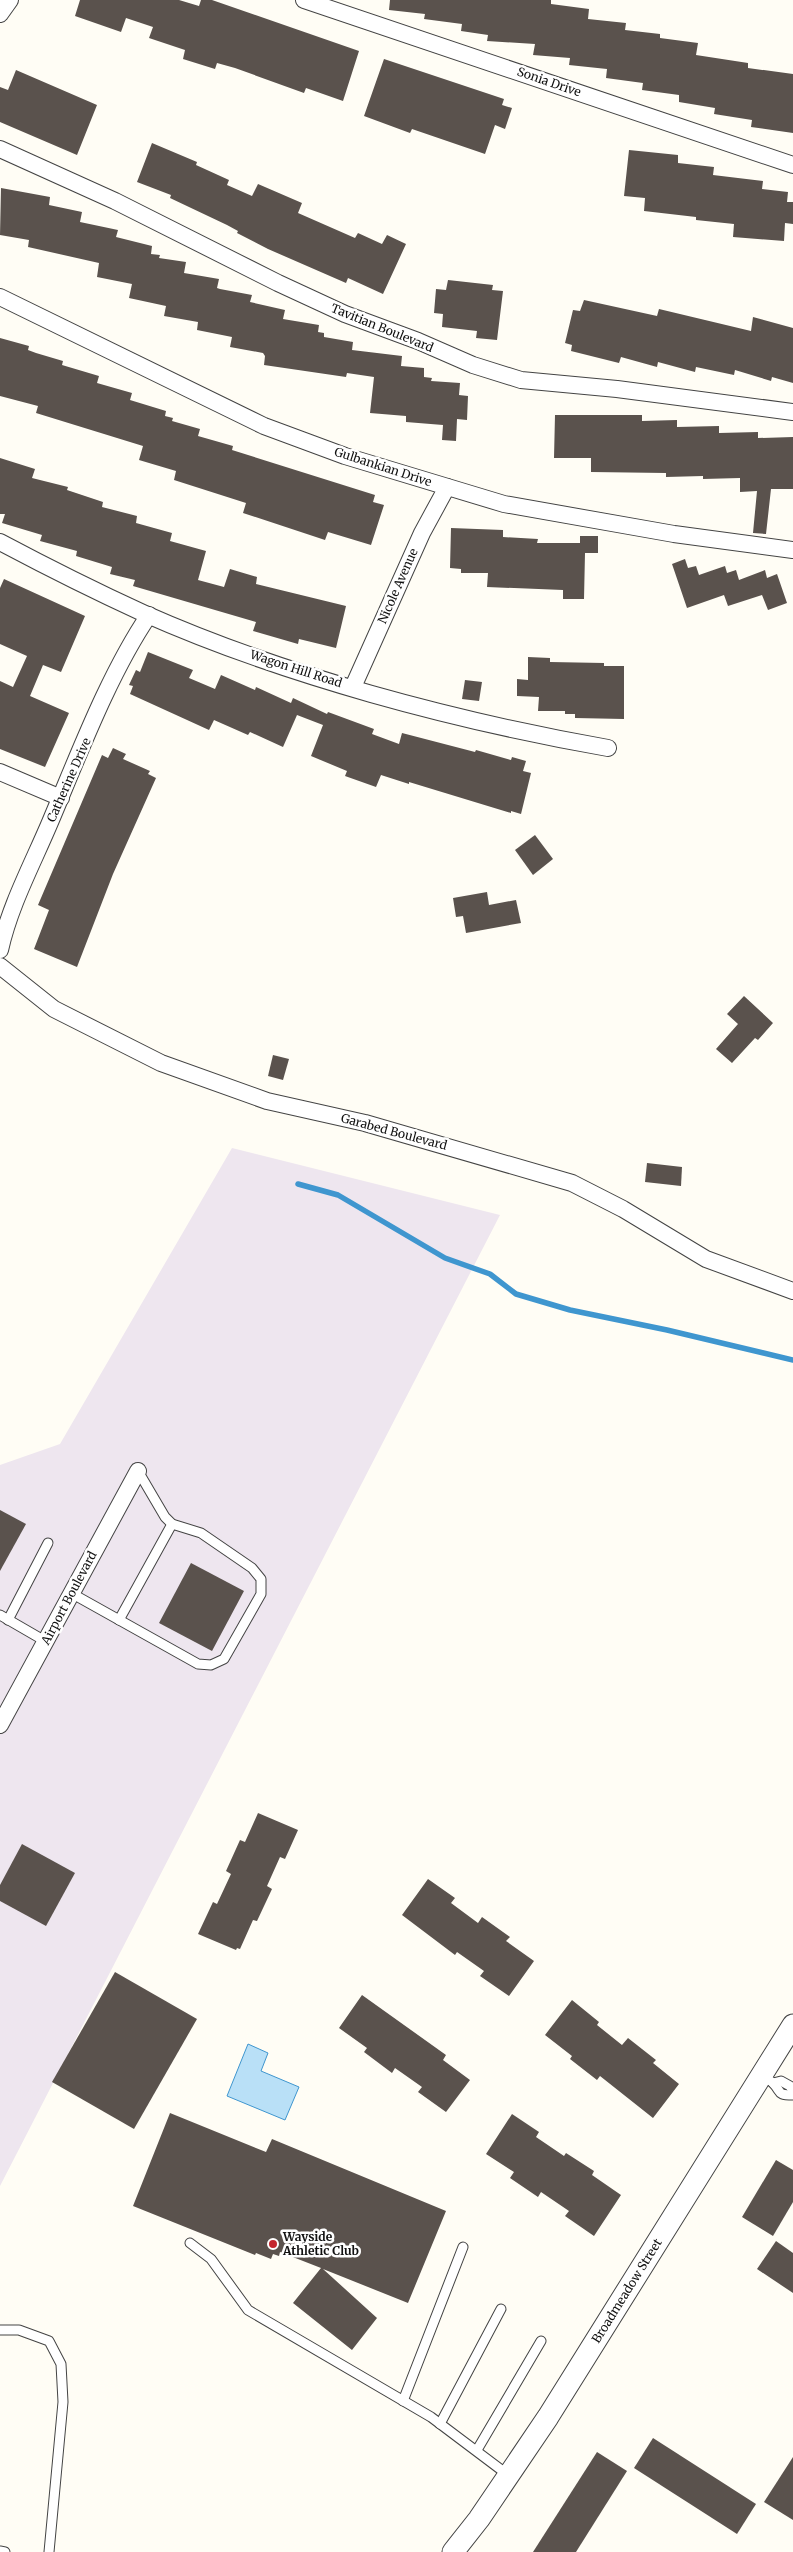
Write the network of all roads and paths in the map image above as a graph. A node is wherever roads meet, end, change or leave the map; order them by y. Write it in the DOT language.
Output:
graph roads {
  1 [pos="10,0"];
  2 [pos="304,0"];
  3 [pos="0,14"];
  4 [pos="0,149"];
  5 [pos="793,165"];
  6 [pos="0,297"];
  7 [pos="793,412"];
  8 [pos="448,488"];
  9 [pos="0,542"];
  10 [pos="793,550"];
  11 [pos="149,615"];
  12 [pos="353,687"];
  13 [pos="608,748"];
  14 [pos="0,772"];
  15 [pos="61,798"];
  16 [pos="0,950"];
  17 [pos="0,966"];
  18 [pos="793,1290"];
  19 [pos="138,1471"];
  20 [pos="172,1524"];
  21 [pos="48,1543"];
  22 [pos="71,1593"];
  23 [pos="4,1618"];
  24 [pos="119,1620"];
  25 [pos="45,1641"];
  26 [pos="0,1725"];
  27 [pos="793,2025"];
  28 [pos="767,2080"];
  29 [pos="793,2093"];
  30 [pos="190,2244"];
  31 [pos="463,2247"];
  32 [pos="501,2309"];
  33 [pos="0,2330"];
  34 [pos="542,2341"];
  35 [pos="403,2401"];
  36 [pos="440,2424"];
  37 [pos="477,2450"];
  38 [pos="508,2475"];
  39 [pos="0,2551"];
  40 [pos="5,2552"];
  41 [pos="49,2552"];
  42 [pos="453,2552"];
  1 -- 3 [label="street"];
  2 -- 5 [label="street, Sonia Drive"];
  4 -- 7 [label="street, Tavitian Boulevard"];
  6 -- 8 [label="street, Gulbankian Drive"];
  8 -- 10 [label="street, Gulbankian Drive"];
  8 -- 12 [label="street, Nicole Avenue"];
  9 -- 11 [label="street, Wagon Hill Road"];
  11 -- 12 [label="street, Wagon Hill Road"];
  11 -- 15 [label="street, Catherine Drive"];
  12 -- 13 [label="street, Wagon Hill Road"];
  14 -- 15 [label="street"];
  15 -- 16 [label="street, Catherine Drive"];
  17 -- 18 [label="street, Garabed Boulevard"];
  19 -- 20 [label="lane"];
  19 -- 22 [label="street, Airport Boulevard"];
  20 -- 24 [label="lane"];
  20 -- 24 [label="lane"];
  21 -- 23 [label="lane"];
  22 -- 24 [label="lane"];
  22 -- 25 [label="street, Airport Boulevard"];
  23 -- 25 [label="lane"];
  25 -- 26 [label="street, Airport Boulevard"];
  27 -- 28 [label="street, Broadmeadow Street"];
  28 -- 29 [label="lane"];
  28 -- 38 [label="street, Broadmeadow Street"];
  30 -- 35 [label="lane"];
  31 -- 35 [label="lane"];
  32 -- 36 [label="lane"];
  33 -- 41 [label="lane"];
  34 -- 37 [label="lane"];
  35 -- 36 [label="lane"];
  36 -- 37 [label="lane"];
  37 -- 38 [label="lane"];
  38 -- 42 [label="street, Broadmeadow Street"];
  39 -- 40 [label="lane"];
}
